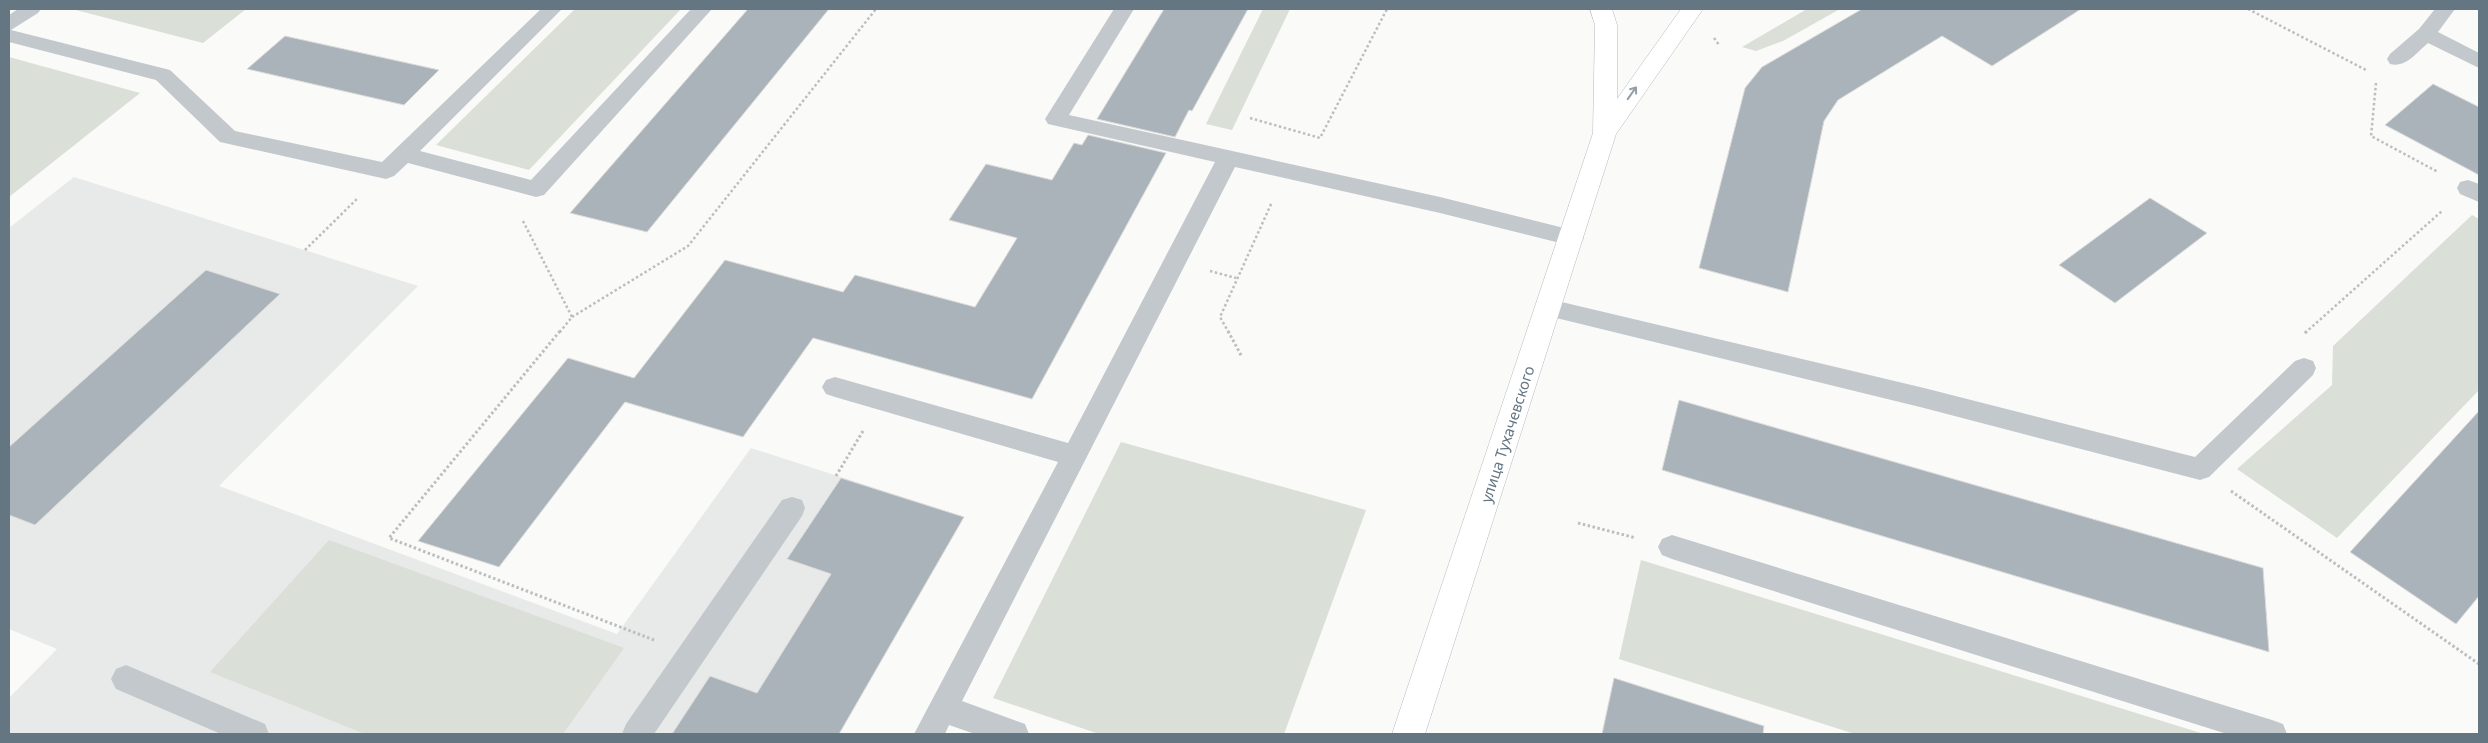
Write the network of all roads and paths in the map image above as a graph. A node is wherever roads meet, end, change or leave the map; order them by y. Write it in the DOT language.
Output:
graph roads {
  1 [pos="31,9"];
  2 [pos="552,9"];
  3 [pos="702,9"];
  4 [pos="876,9"];
  5 [pos="1124,9"];
  6 [pos="1387,9"];
  7 [pos="1601,9"];
  8 [pos="1692,9"];
  9 [pos="2248,9"];
  10 [pos="2445,9"];
  11 [pos="9,24"];
  12 [pos="2426,34"];
  13 [pos="9,36"];
  14 [pos="2397,59"];
  15 [pos="2479,61"];
  16 [pos="2368,71"];
  17 [pos="2376,75"];
  18 [pos="1250,118"];
  19 [pos="1605,133"];
  20 [pos="1320,138"];
  21 [pos="404,154"];
  22 [pos="1228,159"];
  23 [pos="386,172"];
  24 [pos="1288,172"];
  25 [pos="2474,191"];
  26 [pos="520,216"];
  27 [pos="1572,238"];
  28 [pos="305,250"];
  29 [pos="1202,269"];
  30 [pos="1236,278"];
  31 [pos="1549,308"];
  32 [pos="572,317"];
  33 [pos="1242,357"];
  34 [pos="2304,368"];
  35 [pos="835,387"];
  36 [pos="866,427"];
  37 [pos="1074,456"];
  38 [pos="2200,469"];
  39 [pos="836,476"];
  40 [pos="792,508"];
  41 [pos="1578,523"];
  42 [pos="1672,547"];
  43 [pos="692,654"];
  44 [pos="2479,664"];
  45 [pos="126,679"];
  46 [pos="936,722"];
  47 [pos="254,734"];
  48 [pos="637,734"];
  49 [pos="1014,734"];
  50 [pos="1408,734"];
  51 [pos="2272,734"];
  1 -- 11 [label="lane"];
  2 -- 21 [label="lane"];
  3 -- 21 [label="lane"];
  4 -- 32 [label="path"];
  5 -- 22 [label="lane"];
  6 -- 20 [label="path"];
  7 -- 19 [label="main road, улица Тухачевского"];
  19 -- 8 [label="main road, улица Тухачевского, one-way"];
  9 -- 16 [label="path"];
  10 -- 12 [label="lane"];
  12 -- 14 [label="lane"];
  12 -- 15 [label="lane"];
  13 -- 23 [label="lane"];
  17 -- 25 [label="path"];
  18 -- 20 [label="path"];
  19 -- 27 [label="main road, улица Тухачевского"];
  20 -- 24 [label="path"];
  21 -- 23 [label="lane"];
  22 -- 24 [label="lane"];
  22 -- 37 [label="lane"];
  23 -- 28 [label="path"];
  24 -- 27 [label="lane"];
  24 -- 30 [label="path"];
  25 -- 34 [label="path"];
  26 -- 32 [label="path"];
  27 -- 31 [label="main road, улица Тухачевского"];
  29 -- 30 [label="path"];
  30 -- 33 [label="path"];
  31 -- 38 [label="lane"];
  31 -- 50 [label="main road, улица Тухачевского"];
  32 -- 43 [label="path"];
  34 -- 38 [label="lane"];
  35 -- 37 [label="lane"];
  36 -- 39 [label="path"];
  37 -- 46 [label="lane"];
  38 -- 44 [label="path"];
  40 -- 43 [label="lane"];
  41 -- 42 [label="path"];
  42 -- 51 [label="lane"];
  43 -- 48 [label="lane"];
  45 -- 47 [label="lane"];
  46 -- 49 [label="lane"];
}
